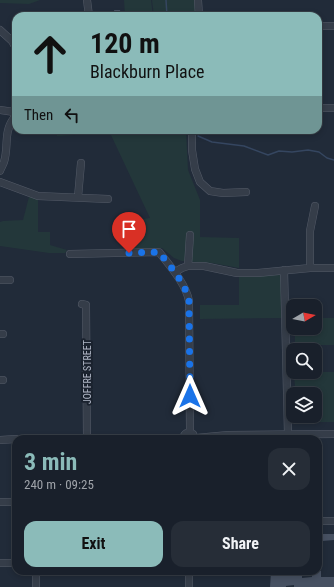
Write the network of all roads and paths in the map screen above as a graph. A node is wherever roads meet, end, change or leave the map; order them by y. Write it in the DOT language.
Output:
graph roads {
  1 [pos="87,0"];
  2 [pos="198,0"];
  3 [pos="88,12"];
  4 [pos="199,12"];
  5 [pos="322,26"];
  6 [pos="334,26"];
  7 [pos="0,30"];
  8 [pos="12,41"];
  9 [pos="322,108"];
  10 [pos="334,108"];
  11 [pos="0,110"];
  12 [pos="12,114"];
  13 [pos="12,120"];
  14 [pos="192,134"];
  15 [pos="3,142"];
  16 [pos="81,164"];
  17 [pos="0,171"];
  18 [pos="0,182"];
  19 [pos="246,192"];
  20 [pos="78,197"];
  21 [pos="108,199"];
  22 [pos="314,206"];
  23 [pos="190,235"];
  24 [pos="70,254"];
  25 [pos="188,266"];
  26 [pos="310,268"];
  27 [pos="334,268"];
  28 [pos="284,270"];
  29 [pos="174,272"];
  30 [pos="0,280"];
  31 [pos="10,280"];
  32 [pos="86,303"];
  33 [pos="190,432"];
  34 [pos="288,434"];
  35 [pos="334,434"];
  36 [pos="87,435"];
  37 [pos="185,435"];
  38 [pos="194,435"];
  39 [pos="228,435"];
  40 [pos="0,440"];
  41 [pos="12,440"];
  42 [pos="0,502"];
  43 [pos="12,502"];
  44 [pos="322,521"];
  45 [pos="334,521"];
  46 [pos="0,563"];
  47 [pos="12,563"];
  48 [pos="36,575"];
  49 [pos="189,575"];
  50 [pos="36,587"];
  51 [pos="189,587"];
  1 -- 3 [label="street"];
  2 -- 4 [label="street"];
  5 -- 6 [label="street"];
  7 -- 8 [label="street"];
  9 -- 10 [label="street"];
  11 -- 12 [label="street"];
  13 -- 15 [label="street"];
  14 -- 19 [label="street"];
  15 -- 17 [label="street"];
  16 -- 20 [label="street"];
  18 -- 20 [label="street"];
  20 -- 21 [label="street"];
  22 -- 26 [label="street"];
  23 -- 25 [label="street"];
  24 -- 29 [label="street"];
  25 -- 28 [label="street"];
  25 -- 29 [label="street"];
  26 -- 27 [label="street"];
  26 -- 28 [label="street"];
  28 -- 34 [label="street"];
  29 -- 33 [label="street"];
  30 -- 31 [label="street"];
  32 -- 36 [label="street, JOFFRE STREET"];
  33 -- 37 [label="street"];
  33 -- 38 [label="street"];
  34 -- 35 [label="street"];
  34 -- 39 [label="street"];
  40 -- 41 [label="street"];
  42 -- 43 [label="street"];
  44 -- 45 [label="street"];
  46 -- 47 [label="street"];
  48 -- 50 [label="street"];
  49 -- 51 [label="street"];
}
